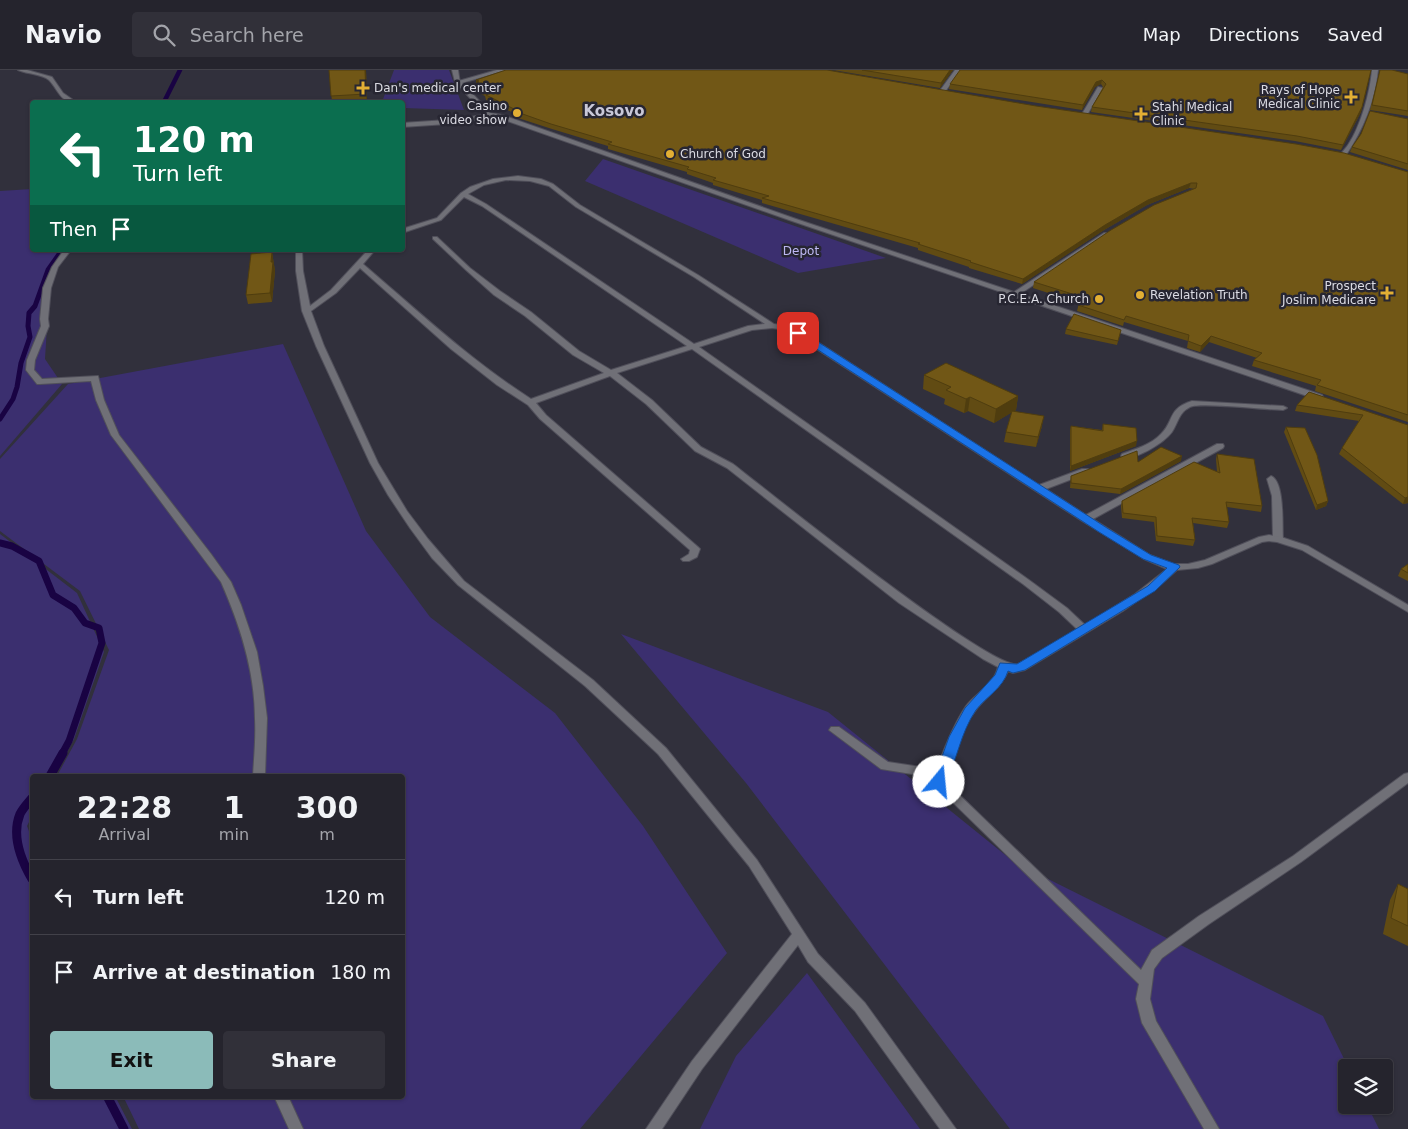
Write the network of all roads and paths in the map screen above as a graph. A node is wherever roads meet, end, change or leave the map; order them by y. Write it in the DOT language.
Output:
graph roads {
  1 [pos="21,70"];
  2 [pos="38,70"];
  3 [pos="455,70"];
  4 [pos="503,70"];
  5 [pos="958,70"];
  6 [pos="1375,70"];
  7 [pos="30,72"];
  8 [pos="458,82"];
  9 [pos="1100,88"];
  10 [pos="951,93"];
  11 [pos="70,100"];
  12 [pos="1365,112"];
  13 [pos="1077,113"];
  14 [pos="1373,113"];
  15 [pos="488,114"];
  16 [pos="1086,114"];
  17 [pos="1094,115"];
  18 [pos="405,125"];
  19 [pos="1334,152"];
  20 [pos="1344,154"];
  21 [pos="1353,156"];
  22 [pos="464,194"];
  23 [pos="1115,229"];
  24 [pos="405,230"];
  25 [pos="435,238"];
  26 [pos="67,252"];
  27 [pos="299,252"];
  28 [pos="370,252"];
  29 [pos="359,264"];
  30 [pos="1015,294"];
  31 [pos="306,311"];
  32 [pos="772,326"];
  33 [pos="692,346"];
  34 [pos="609,373"];
  35 [pos="1330,402"];
  36 [pos="531,404"];
  37 [pos="1283,408"];
  38 [pos="1220,446"];
  39 [pos="1113,461"];
  40 [pos="1094,468"];
  41 [pos="1271,479"];
  42 [pos="1038,488"];
  43 [pos="1085,519"];
  44 [pos="1278,539"];
  45 [pos="686,559"];
  46 [pos="1175,567"];
  47 [pos="1408,609"];
  48 [pos="1084,629"];
  49 [pos="1004,666"];
  50 [pos="835,730"];
  51 [pos="259,774"];
  52 [pos="1408,777"];
  53 [pos="939,782"];
  54 [pos="799,934"];
  55 [pos="1146,983"];
  56 [pos="282,1099"];
  57 [pos="296,1129"];
  58 [pos="653,1129"];
  59 [pos="949,1129"];
  60 [pos="1212,1129"];
  1 -- 7 [label="street"];
  2 -- 7 [label="street"];
  3 -- 8 [label="street"];
  4 -- 8 [label="street"];
  5 -- 10 [label="street"];
  6 -- 12 [label="street"];
  7 -- 11 [label="street"];
  8 -- 15 [label="street"];
  9 -- 16 [label="street"];
  12 -- 14 [label="street"];
  12 -- 20 [label="street"];
  13 -- 16 [label="street"];
  15 -- 18 [label="street"];
  15 -- 30 [label="street"];
  16 -- 17 [label="street"];
  19 -- 20 [label="street"];
  20 -- 21 [label="street"];
  22 -- 24 [label="street"];
  22 -- 32 [label="street"];
  22 -- 33 [label="street"];
  23 -- 30 [label="street"];
  25 -- 34 [label="street"];
  26 -- 51 [label="street"];
  27 -- 31 [label="street"];
  28 -- 29 [label="street"];
  29 -- 31 [label="street"];
  29 -- 36 [label="street"];
  30 -- 35 [label="street"];
  31 -- 54 [label="street"];
  32 -- 33 [label="street"];
  32 -- 42 [label="street"];
  33 -- 34 [label="street"];
  33 -- 48 [label="street"];
  34 -- 36 [label="street"];
  34 -- 49 [label="street"];
  36 -- 45 [label="street"];
  37 -- 39 [label="street"];
  38 -- 43 [label="street"];
  40 -- 42 [label="street"];
  41 -- 44 [label="street"];
  42 -- 43 [label="street"];
  43 -- 46 [label="street"];
  44 -- 46 [label="street"];
  44 -- 47 [label="street"];
  46 -- 48 [label="street"];
  48 -- 49 [label="street"];
  49 -- 53 [label="street"];
  50 -- 53 [label="street"];
  52 -- 55 [label="street"];
  53 -- 55 [label="street"];
  54 -- 58 [label="street"];
  54 -- 59 [label="street"];
  55 -- 60 [label="street"];
  56 -- 57 [label="street"];
}
